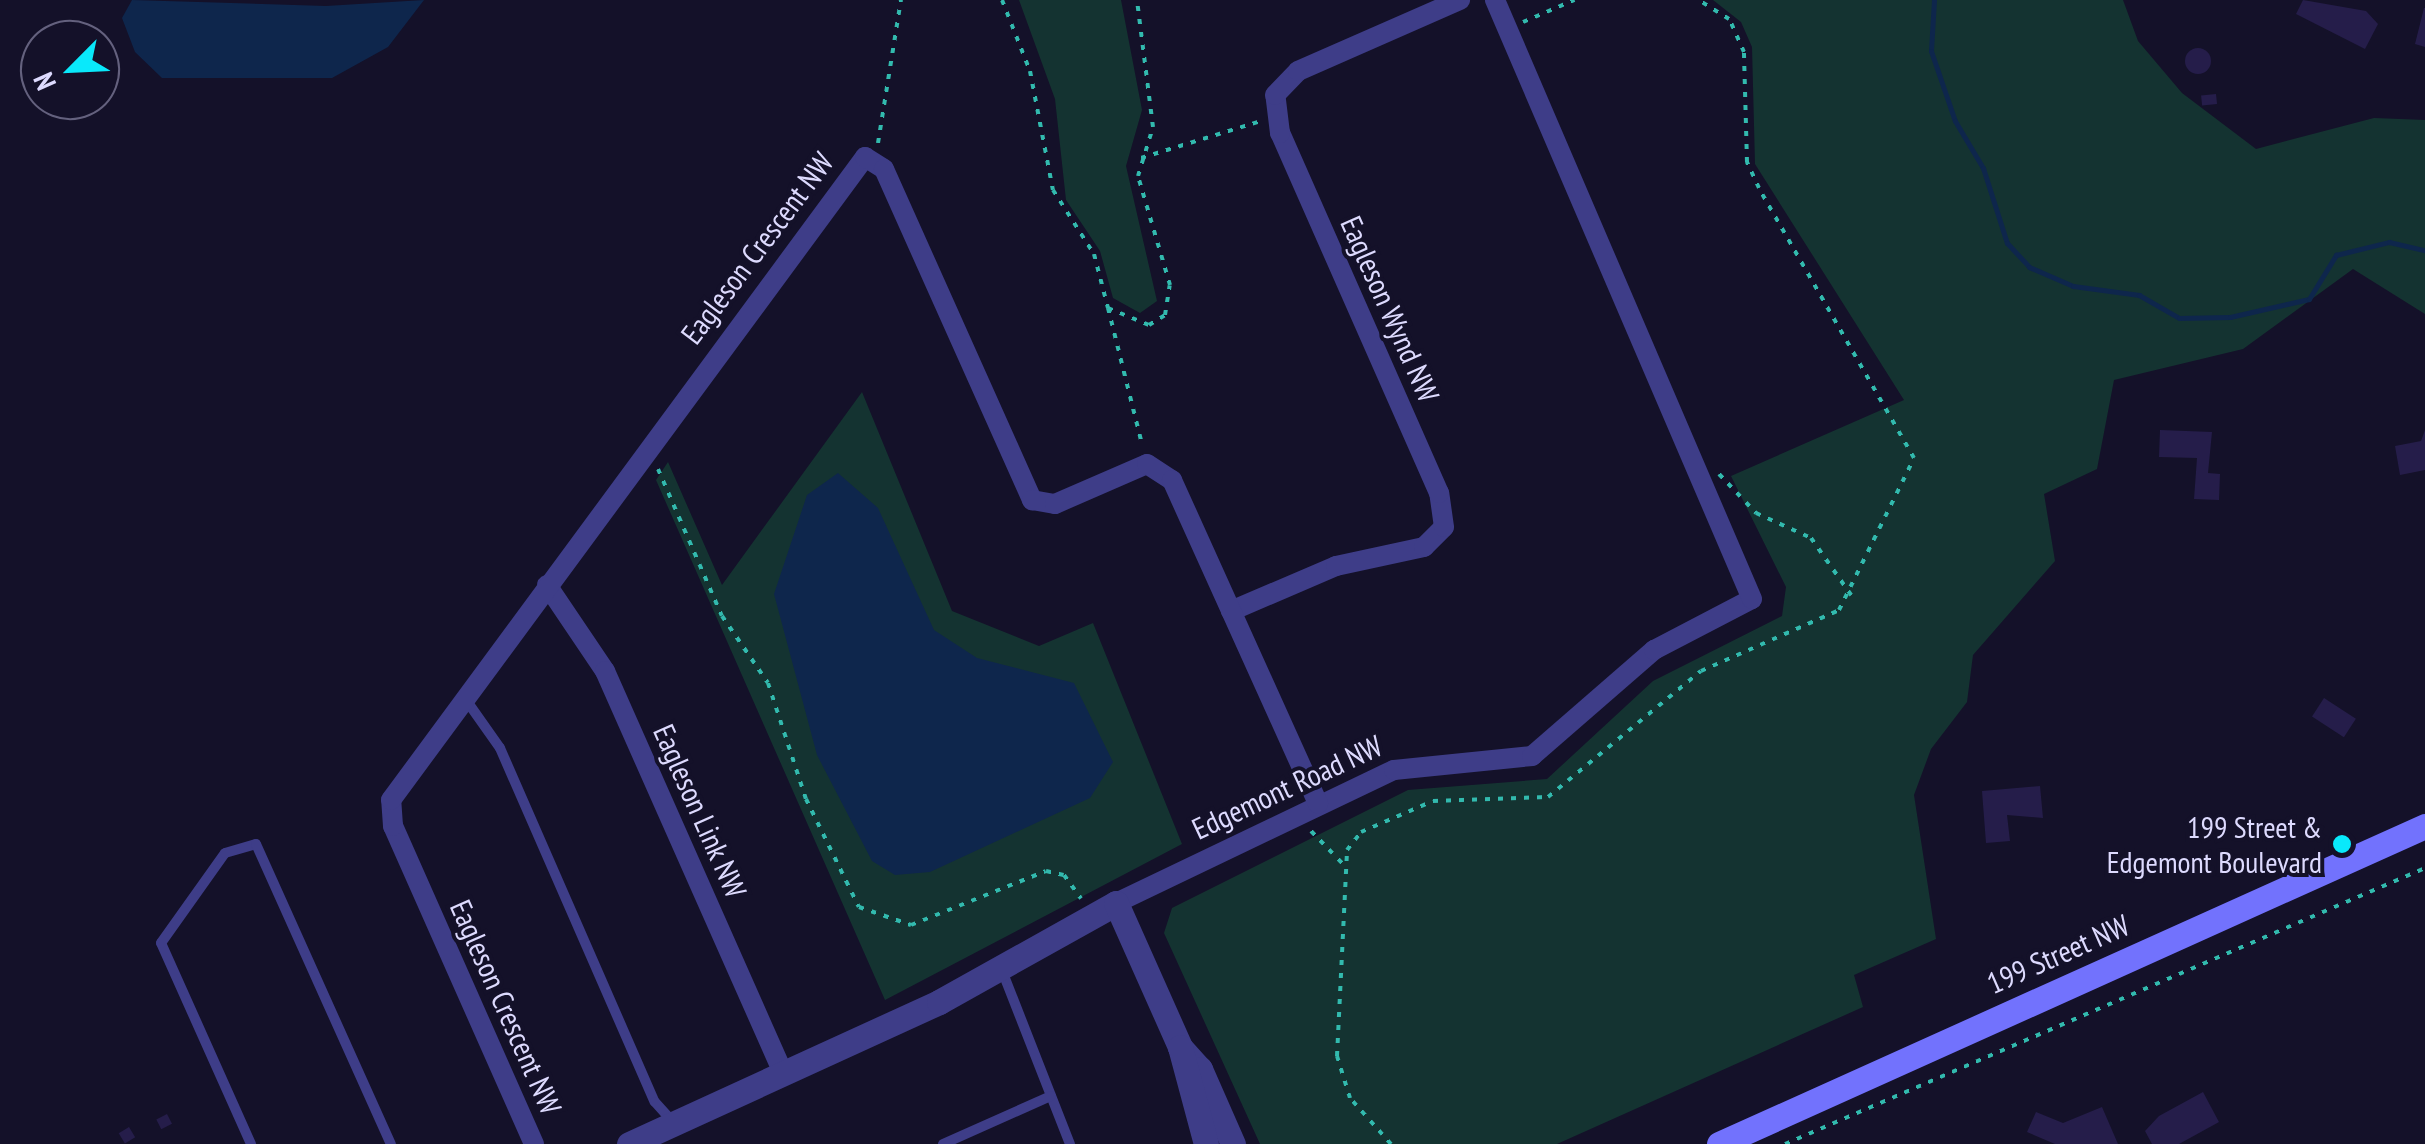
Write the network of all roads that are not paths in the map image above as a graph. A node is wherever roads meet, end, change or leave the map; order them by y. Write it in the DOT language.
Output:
graph roads {
  1 [pos="1460,0"];
  2 [pos="1495,0"];
  3 [pos="547,585"];
  4 [pos="1231,611"];
  5 [pos="464,697"];
  6 [pos="1311,808"];
  7 [pos="2425,826"];
  8 [pos="1116,904"];
  9 [pos="1001,968"];
  10 [pos="1180,1047"];
  11 [pos="782,1070"];
  12 [pos="1051,1096"];
  13 [pos="677,1132"];
  14 [pos="251,1144"];
  15 [pos="391,1144"];
  16 [pos="534,1144"];
  17 [pos="628,1144"];
  18 [pos="943,1144"];
  19 [pos="1070,1144"];
  20 [pos="1206,1144"];
  21 [pos="1233,1144"];
  22 [pos="1719,1144"];
  1 -- 4 [label="street, Eagleson Wynd NW"];
  2 -- 6 [label="street, Edgemont Road NW"];
  3 -- 4 [label="street, Eagleson Crescent NW"];
  3 -- 5 [label="street, Eagleson Crescent NW"];
  3 -- 11 [label="street, Eagleson Link NW"];
  4 -- 6 [label="street"];
  5 -- 13 [label="lane"];
  5 -- 16 [label="street, Eagleson Crescent NW"];
  6 -- 8 [label="street, Edgemont Road NW"];
  7 -- 22 [label="main road, 199 Street NW"];
  8 -- 9 [label="street, Edgemont Road NW"];
  8 -- 10 [label="street"];
  9 -- 11 [label="street, Edgemont Road NW"];
  9 -- 12 [label="lane"];
  10 -- 20 [label="street"];
  10 -- 21 [label="street"];
  11 -- 13 [label="street, Edgemont Road NW"];
  12 -- 18 [label="lane"];
  12 -- 19 [label="lane"];
  13 -- 17 [label="street, Edgemont Road NW"];
  14 -- 15 [label="lane"];
}
